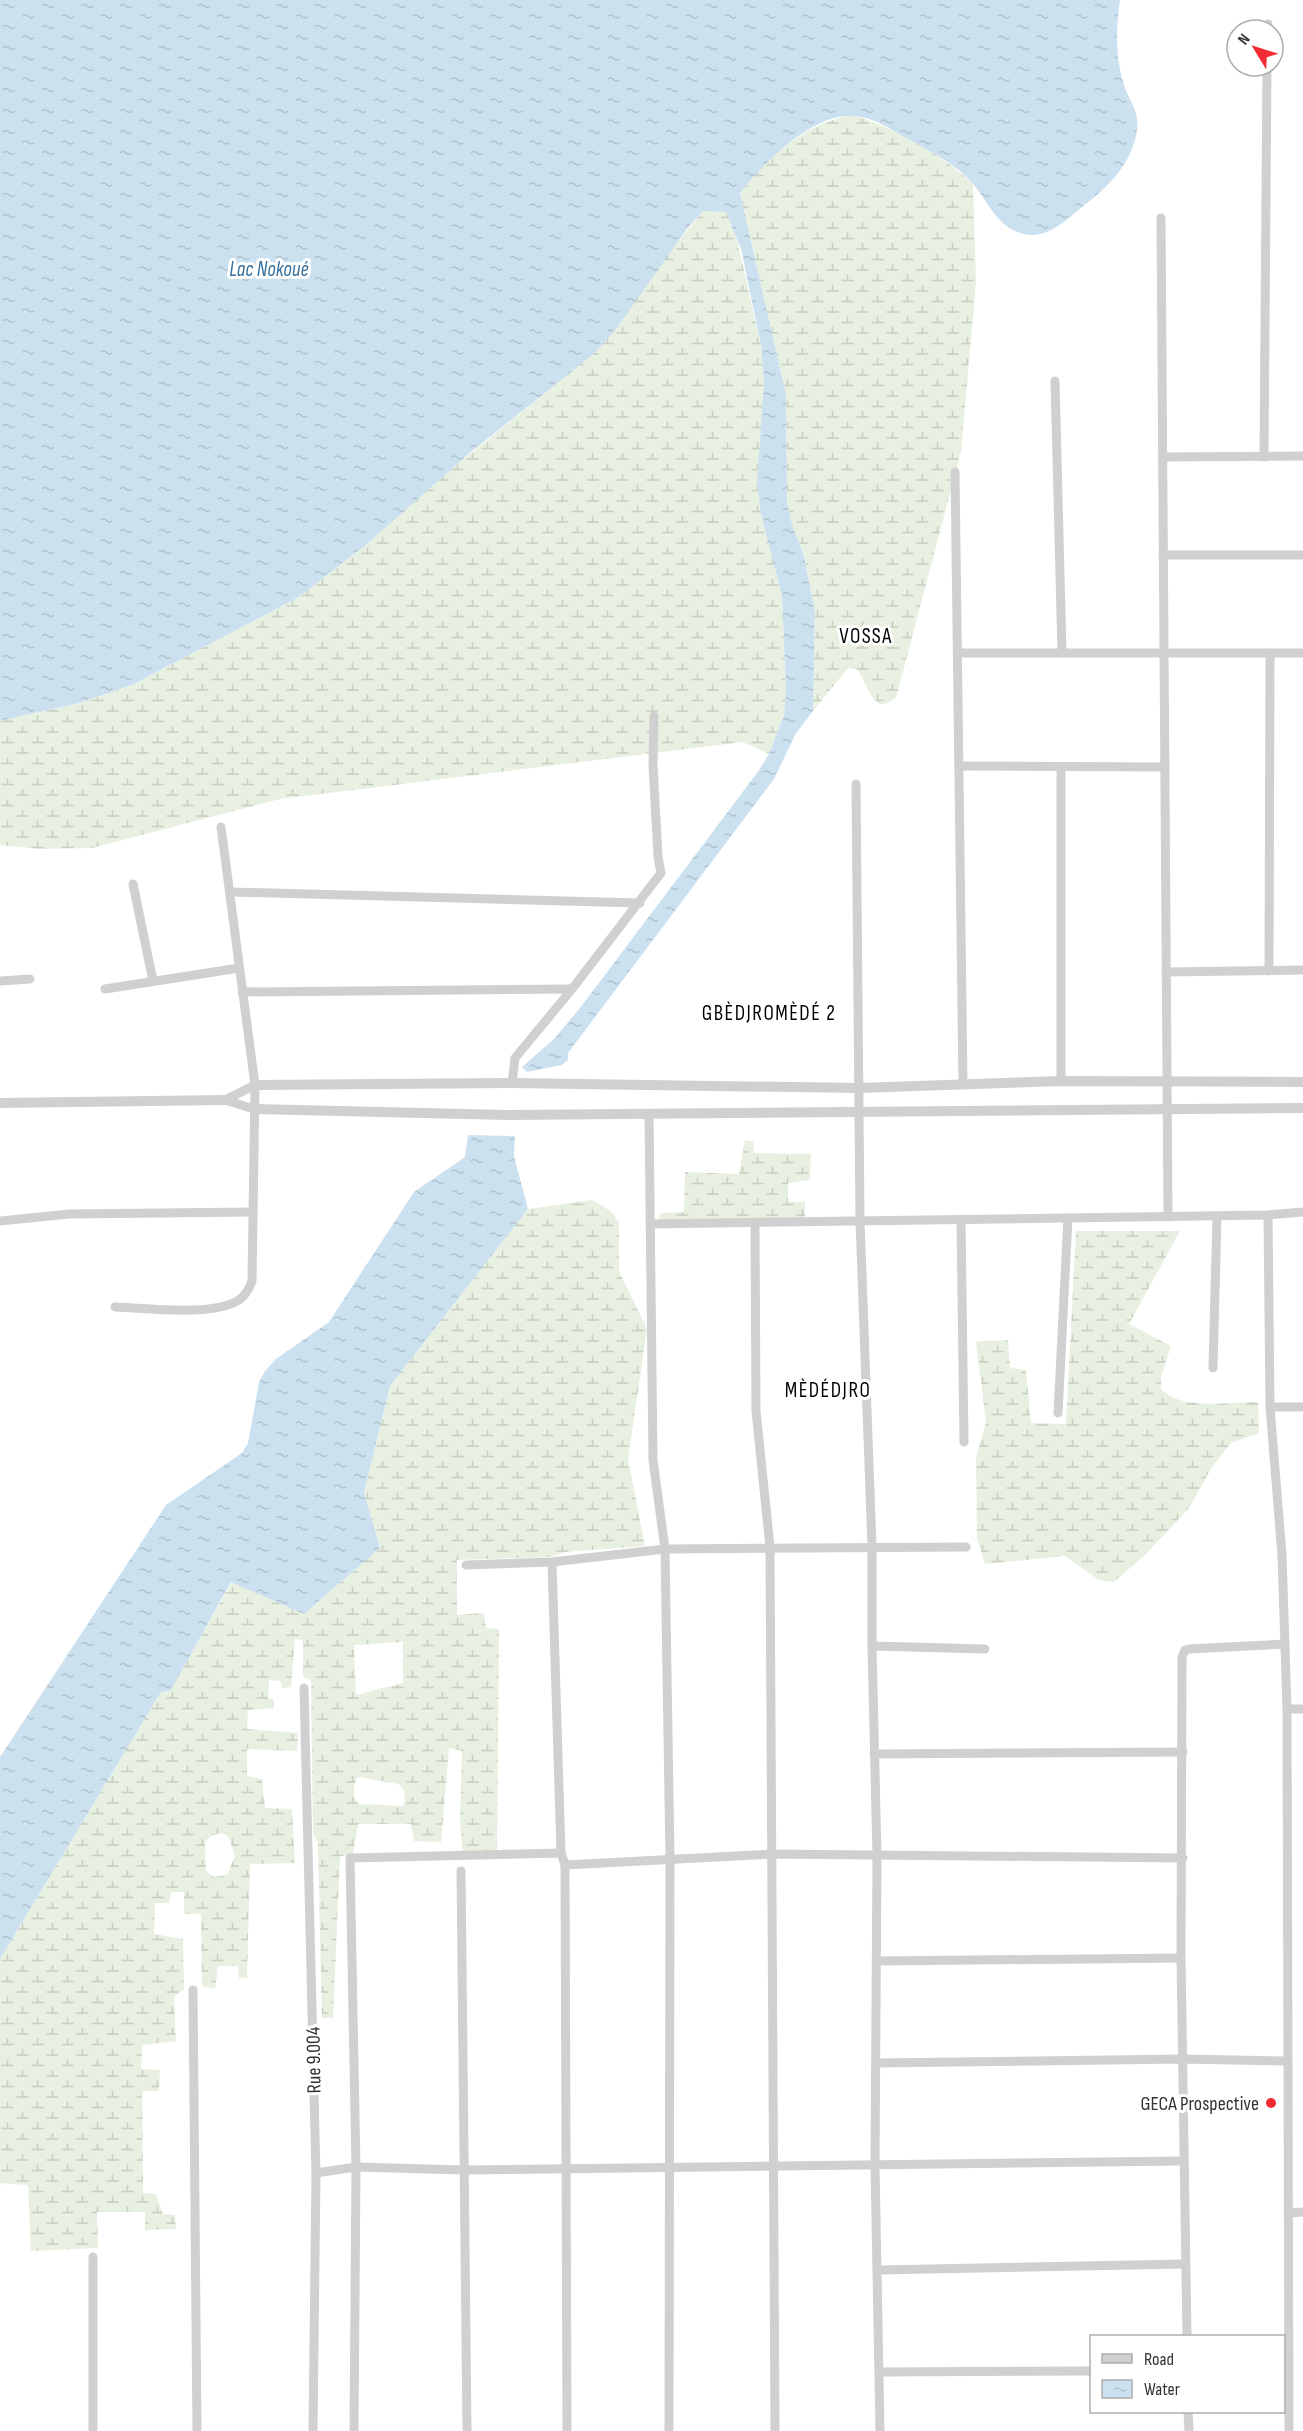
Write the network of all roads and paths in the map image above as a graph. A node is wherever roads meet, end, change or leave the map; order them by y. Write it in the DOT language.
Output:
graph roads {
  1 [pos="1267,78"];
  2 [pos="1161,218"];
  3 [pos="1055,381"];
  4 [pos="1303,456"];
  5 [pos="1163,457"];
  6 [pos="1264,457"];
  7 [pos="956,472"];
  8 [pos="1163,555"];
  9 [pos="1303,555"];
  10 [pos="1062,652"];
  11 [pos="1164,652"];
  12 [pos="958,653"];
  13 [pos="1270,653"];
  14 [pos="1303,653"];
  15 [pos="654,716"];
  16 [pos="959,766"];
  17 [pos="1061,766"];
  18 [pos="1165,767"];
  19 [pos="856,784"];
  20 [pos="221,827"];
  21 [pos="133,884"];
  22 [pos="231,892"];
  23 [pos="640,903"];
  24 [pos="239,968"];
  25 [pos="1303,970"];
  26 [pos="1269,971"];
  27 [pos="1166,972"];
  28 [pos="30,979"];
  29 [pos="0,981"];
  30 [pos="153,981"];
  31 [pos="105,988"];
  32 [pos="572,989"];
  33 [pos="242,992"];
  34 [pos="1061,1081"];
  35 [pos="1167,1082"];
  36 [pos="1303,1082"];
  37 [pos="512,1083"];
  38 [pos="963,1084"];
  39 [pos="255,1085"];
  40 [pos="859,1088"];
  41 [pos="225,1100"];
  42 [pos="0,1103"];
  43 [pos="1303,1108"];
  44 [pos="255,1109"];
  45 [pos="1168,1109"];
  46 [pos="649,1113"];
  47 [pos="859,1114"];
  48 [pos="253,1212"];
  49 [pos="1303,1212"];
  50 [pos="1268,1215"];
  51 [pos="1217,1216"];
  52 [pos="1168,1217"];
  53 [pos="1068,1218"];
  54 [pos="961,1220"];
  55 [pos="0,1221"];
  56 [pos="860,1221"];
  57 [pos="755,1223"];
  58 [pos="650,1224"];
  59 [pos="115,1307"];
  60 [pos="1213,1368"];
  61 [pos="1270,1407"];
  62 [pos="1303,1407"];
  63 [pos="1058,1413"];
  64 [pos="964,1442"];
  65 [pos="872,1546"];
  66 [pos="770,1547"];
  67 [pos="966,1547"];
  68 [pos="665,1550"];
  69 [pos="552,1562"];
  70 [pos="466,1564"];
  71 [pos="1285,1644"];
  72 [pos="872,1646"];
  73 [pos="984,1649"];
  74 [pos="304,1688"];
  75 [pos="1287,1709"];
  76 [pos="1303,1709"];
  77 [pos="1183,1752"];
  78 [pos="874,1754"];
  79 [pos="561,1853"];
  80 [pos="772,1854"];
  81 [pos="877,1855"];
  82 [pos="1183,1858"];
  83 [pos="670,1859"];
  84 [pos="565,1865"];
  85 [pos="461,1871"];
  86 [pos="1181,1958"];
  87 [pos="877,1960"];
  88 [pos="193,1990"];
  89 [pos="1182,2059"];
  90 [pos="1287,2061"];
  91 [pos="876,2063"];
  92 [pos="1183,2161"];
  93 [pos="875,2166"];
  94 [pos="356,2167"];
  95 [pos="774,2167"];
  96 [pos="567,2168"];
  97 [pos="668,2168"];
  98 [pos="464,2170"];
  99 [pos="316,2173"];
  100 [pos="1303,2212"];
  101 [pos="1290,2213"];
  102 [pos="93,2257"];
  103 [pos="1184,2264"];
  104 [pos="878,2270"];
  105 [pos="1186,2335"];
  106 [pos="1090,2370"];
  107 [pos="880,2372"];
  108 [pos="1188,2413"];
  109 [pos="93,2431"];
  110 [pos="197,2431"];
  111 [pos="313,2431"];
  112 [pos="354,2431"];
  113 [pos="466,2431"];
  114 [pos="567,2431"];
  115 [pos="669,2431"];
  116 [pos="775,2431"];
  117 [pos="880,2431"];
  118 [pos="1189,2431"];
  119 [pos="1289,2431"];
  1 -- 6 [label="street"];
  2 -- 5 [label="street"];
  3 -- 10 [label="street"];
  4 -- 6 [label="street"];
  5 -- 6 [label="street"];
  5 -- 8 [label="street"];
  7 -- 12 [label="street"];
  8 -- 9 [label="street"];
  8 -- 11 [label="street"];
  10 -- 11 [label="street"];
  10 -- 12 [label="street"];
  11 -- 13 [label="street"];
  11 -- 18 [label="street"];
  12 -- 16 [label="street"];
  13 -- 14 [label="street"];
  13 -- 26 [label="street"];
  15 -- 23 [label="street"];
  16 -- 17 [label="street"];
  16 -- 38 [label="street"];
  17 -- 18 [label="street"];
  17 -- 34 [label="street"];
  18 -- 27 [label="street"];
  19 -- 40 [label="street"];
  20 -- 22 [label="street"];
  21 -- 30 [label="street"];
  22 -- 23 [label="street"];
  22 -- 24 [label="street"];
  23 -- 32 [label="street"];
  24 -- 30 [label="street"];
  24 -- 33 [label="street"];
  25 -- 26 [label="street"];
  26 -- 27 [label="street"];
  27 -- 35 [label="street"];
  28 -- 29 [label="street"];
  30 -- 31 [label="street"];
  32 -- 33 [label="street"];
  32 -- 37 [label="street"];
  33 -- 39 [label="street"];
  34 -- 35 [label="street"];
  34 -- 38 [label="street"];
  35 -- 36 [label="street"];
  35 -- 45 [label="street"];
  37 -- 39 [label="street"];
  37 -- 40 [label="street"];
  38 -- 40 [label="street"];
  39 -- 41 [label="street"];
  39 -- 44 [label="street"];
  40 -- 47 [label="street"];
  41 -- 42 [label="street"];
  41 -- 44 [label="street"];
  43 -- 45 [label="street"];
  44 -- 46 [label="street"];
  44 -- 48 [label="street"];
  45 -- 47 [label="street"];
  45 -- 52 [label="street"];
  46 -- 47 [label="street"];
  46 -- 58 [label="street"];
  47 -- 56 [label="street"];
  48 -- 55 [label="street"];
  48 -- 59 [label="street"];
  49 -- 50 [label="street"];
  50 -- 51 [label="street"];
  50 -- 61 [label="street"];
  51 -- 52 [label="street"];
  51 -- 60 [label="street"];
  52 -- 53 [label="street"];
  53 -- 54 [label="street"];
  53 -- 63 [label="street"];
  54 -- 56 [label="street"];
  54 -- 64 [label="street"];
  56 -- 57 [label="street"];
  56 -- 65 [label="street"];
  57 -- 58 [label="street"];
  57 -- 66 [label="street"];
  58 -- 68 [label="street"];
  61 -- 62 [label="street"];
  61 -- 71 [label="street"];
  65 -- 66 [label="street"];
  65 -- 67 [label="street"];
  65 -- 72 [label="street"];
  66 -- 68 [label="street"];
  66 -- 80 [label="street"];
  68 -- 69 [label="street"];
  68 -- 83 [label="street"];
  69 -- 70 [label="street"];
  69 -- 79 [label="street"];
  71 -- 75 [label="street"];
  71 -- 77 [label="street"];
  72 -- 73 [label="street"];
  72 -- 78 [label="street"];
  74 -- 99 [label="street, Rue 9.004"];
  75 -- 76 [label="street"];
  75 -- 90 [label="street"];
  77 -- 78 [label="street"];
  77 -- 82 [label="street"];
  78 -- 81 [label="street"];
  79 -- 84 [label="street"];
  79 -- 94 [label="street, Rue 9.004"];
  80 -- 81 [label="street"];
  80 -- 83 [label="street"];
  80 -- 95 [label="street"];
  81 -- 82 [label="street"];
  81 -- 87 [label="street"];
  82 -- 86 [label="street"];
  83 -- 84 [label="street"];
  83 -- 97 [label="street"];
  84 -- 96 [label="street"];
  85 -- 98 [label="street"];
  86 -- 87 [label="street"];
  86 -- 89 [label="street"];
  87 -- 91 [label="street"];
  88 -- 110 [label="street"];
  89 -- 90 [label="street"];
  89 -- 91 [label="street"];
  89 -- 92 [label="street"];
  90 -- 101 [label="street"];
  91 -- 93 [label="street"];
  92 -- 93 [label="street"];
  92 -- 103 [label="street"];
  93 -- 95 [label="street"];
  93 -- 104 [label="street"];
  94 -- 98 [label="street"];
  94 -- 99 [label="street"];
  94 -- 112 [label="street, Rue 9.004"];
  95 -- 97 [label="street"];
  95 -- 116 [label="street"];
  96 -- 97 [label="street"];
  96 -- 98 [label="street"];
  96 -- 114 [label="street"];
  97 -- 115 [label="street"];
  98 -- 113 [label="street"];
  99 -- 111 [label="street, Rue 9.004"];
  100 -- 101 [label="street"];
  101 -- 119 [label="street"];
  102 -- 109 [label="street"];
  103 -- 104 [label="street"];
  103 -- 105 [label="street"];
  104 -- 107 [label="street"];
  106 -- 107 [label="street"];
  107 -- 117 [label="street"];
  108 -- 118 [label="street"];
}
